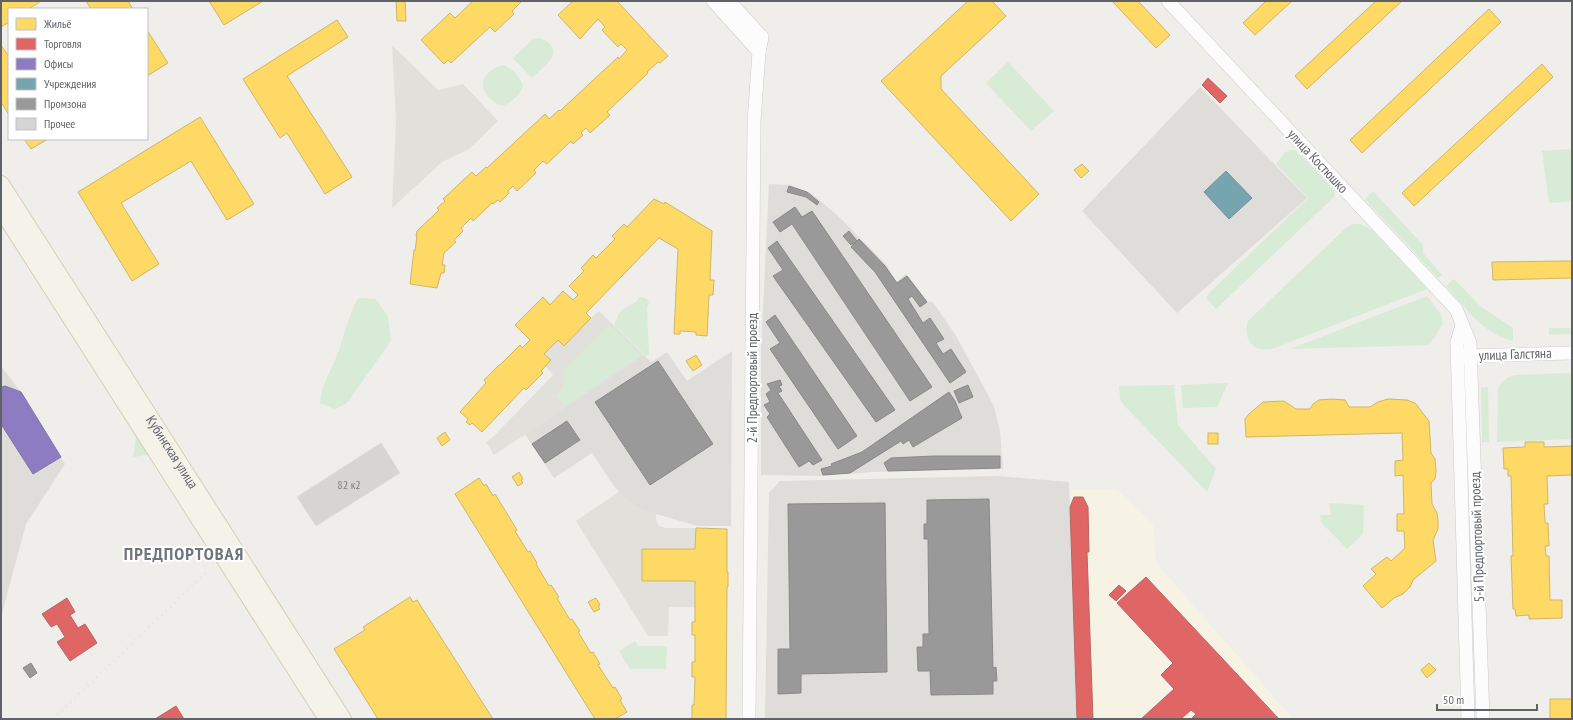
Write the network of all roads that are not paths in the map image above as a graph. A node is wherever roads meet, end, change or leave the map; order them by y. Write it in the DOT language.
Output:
graph roads {
  1 [pos="713,1"];
  2 [pos="729,1"];
  3 [pos="1168,1"];
  4 [pos="759,52"];
  5 [pos="1,184"];
  6 [pos="1,209"];
  7 [pos="1462,325"];
  8 [pos="1572,353"];
  9 [pos="1457,356"];
  10 [pos="1471,356"];
  11 [pos="327,719"];
  12 [pos="343,719"];
  13 [pos="749,719"];
  14 [pos="1468,719"];
  15 [pos="1483,719"];
  1 -- 4 [label="street"];
  2 -- 4 [label="street, 2-й Предпортовый проезд"];
  3 -- 7 [label="street, улица Костюшко"];
  4 -- 13 [label="street, 2-й Предпортовый проезд"];
  5 -- 12 [label="main road, Кубинская улица"];
  6 -- 11 [label="main road, Кубинская улица"];
  7 -- 9 [label="street"];
  7 -- 10 [label="street, улица Костюшко"];
  8 -- 10 [label="street, улица Галстяна"];
  9 -- 10 [label="street, улица Галстяна"];
  9 -- 14 [label="street, 5-й Предпортовый проезд"];
  10 -- 15 [label="street, 5-й Предпортовый проезд"];
}
